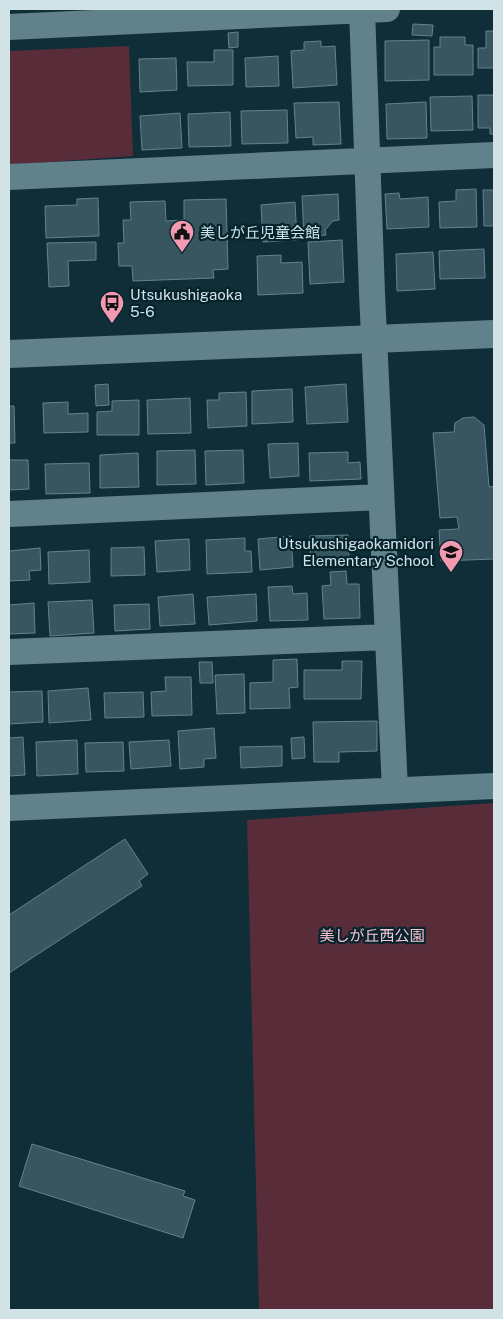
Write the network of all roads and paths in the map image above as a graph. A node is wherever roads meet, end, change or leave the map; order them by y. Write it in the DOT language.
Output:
graph roads {
  1 [pos="370,9"];
  2 [pos="9,27"];
  3 [pos="494,155"];
  4 [pos="368,160"];
  5 [pos="9,177"];
  6 [pos="494,334"];
  7 [pos="375,337"];
  8 [pos="9,354"];
  9 [pos="381,497"];
  10 [pos="9,514"];
  11 [pos="388,637"];
  12 [pos="9,652"];
  13 [pos="494,786"];
  14 [pos="395,790"];
  15 [pos="9,808"];
  1 -- 2 [label="street"];
  1 -- 4 [label="street"];
  3 -- 4 [label="street"];
  4 -- 5 [label="street"];
  4 -- 7 [label="street"];
  6 -- 7 [label="street"];
  7 -- 8 [label="street"];
  7 -- 9 [label="street"];
  9 -- 10 [label="street"];
  9 -- 11 [label="street"];
  11 -- 12 [label="street"];
  11 -- 14 [label="street"];
  13 -- 14 [label="street"];
  14 -- 15 [label="street"];
}
